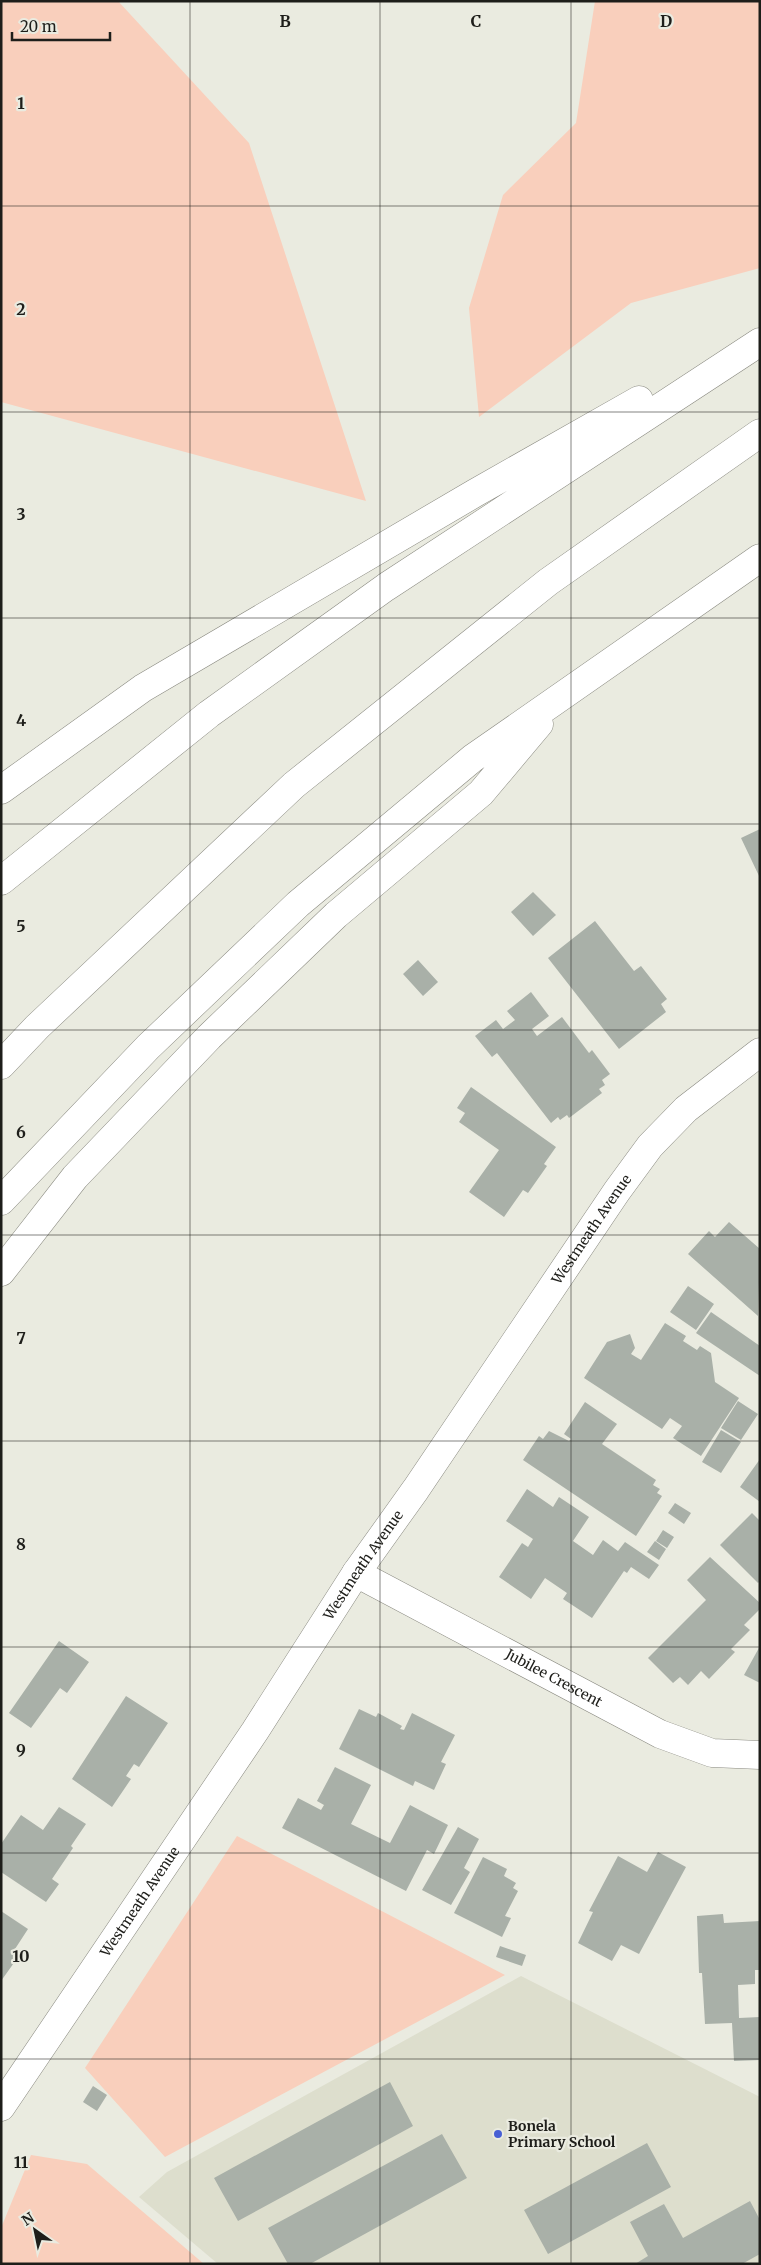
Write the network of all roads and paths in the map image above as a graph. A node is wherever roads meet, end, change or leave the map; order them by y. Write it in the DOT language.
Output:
graph roads {
  1 [pos="760,337"];
  2 [pos="760,342"];
  3 [pos="760,433"];
  4 [pos="760,558"];
  5 [pos="564,694"];
  6 [pos="1,790"];
  7 [pos="1,881"];
  8 [pos="760,1052"];
  9 [pos="1,1065"];
  10 [pos="1,1201"];
  11 [pos="1,1272"];
  12 [pos="356,1573"];
  13 [pos="760,1755"];
  14 [pos="1,2108"];
  1 -- 6 [label="main road"];
  2 -- 7 [label="main road"];
  3 -- 9 [label="main road"];
  4 -- 5 [label="main road"];
  5 -- 10 [label="main road"];
  5 -- 11 [label="main road"];
  8 -- 12 [label="main road, Westmeath Avenue"];
  12 -- 13 [label="main road, Jubilee Crescent"];
  12 -- 14 [label="main road, Westmeath Avenue"];
}
